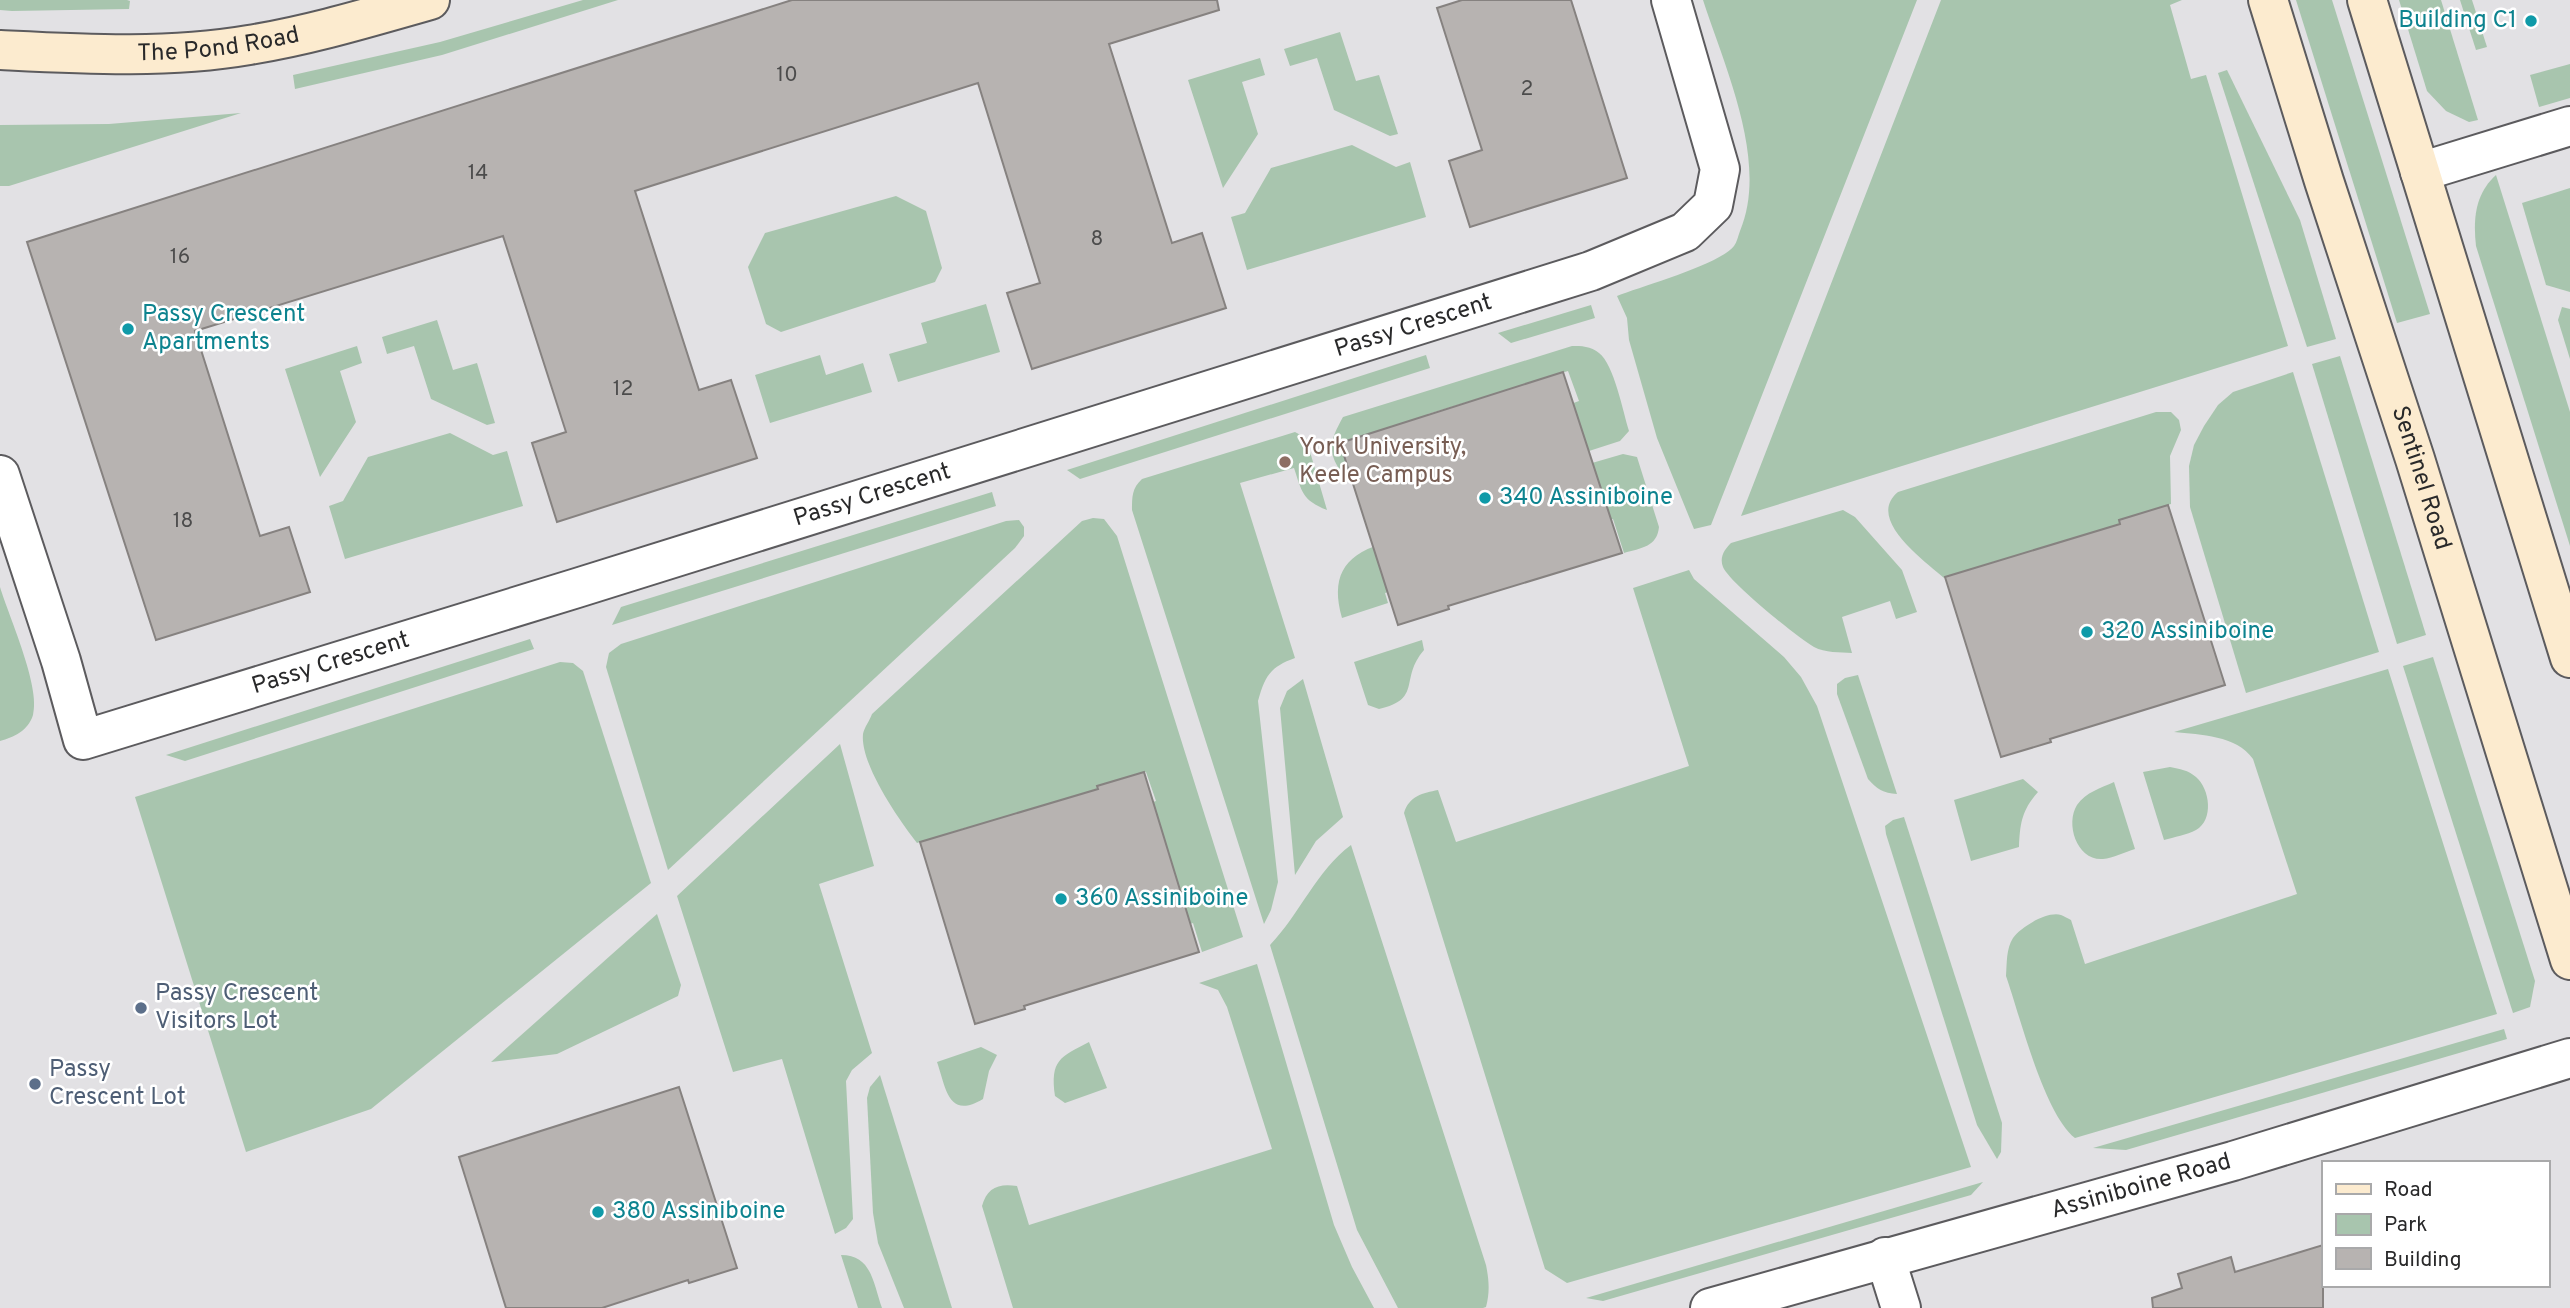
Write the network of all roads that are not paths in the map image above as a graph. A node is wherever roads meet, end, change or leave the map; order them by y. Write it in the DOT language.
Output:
graph roads {
  1 [pos="430,0"];
  2 [pos="1671,0"];
  3 [pos="2268,0"];
  4 [pos="2367,0"];
  5 [pos="0,50"];
  6 [pos="2570,126"];
  7 [pos="2420,172"];
  8 [pos="0,475"];
  9 [pos="2570,658"];
  10 [pos="2570,960"];
  11 [pos="2570,1058"];
  12 [pos="1885,1257"];
  13 [pos="1710,1308"];
  14 [pos="1901,1308"];
  1 -- 5 [label="street, The Pond Road"];
  2 -- 8 [label="street, Passy Crescent"];
  3 -- 10 [label="street, Sentinel Road"];
  4 -- 7 [label="street"];
  6 -- 7 [label="street"];
  7 -- 9 [label="street"];
  11 -- 12 [label="street, Assiniboine Road"];
  12 -- 13 [label="street, Assiniboine Road"];
  12 -- 14 [label="street"];
}
